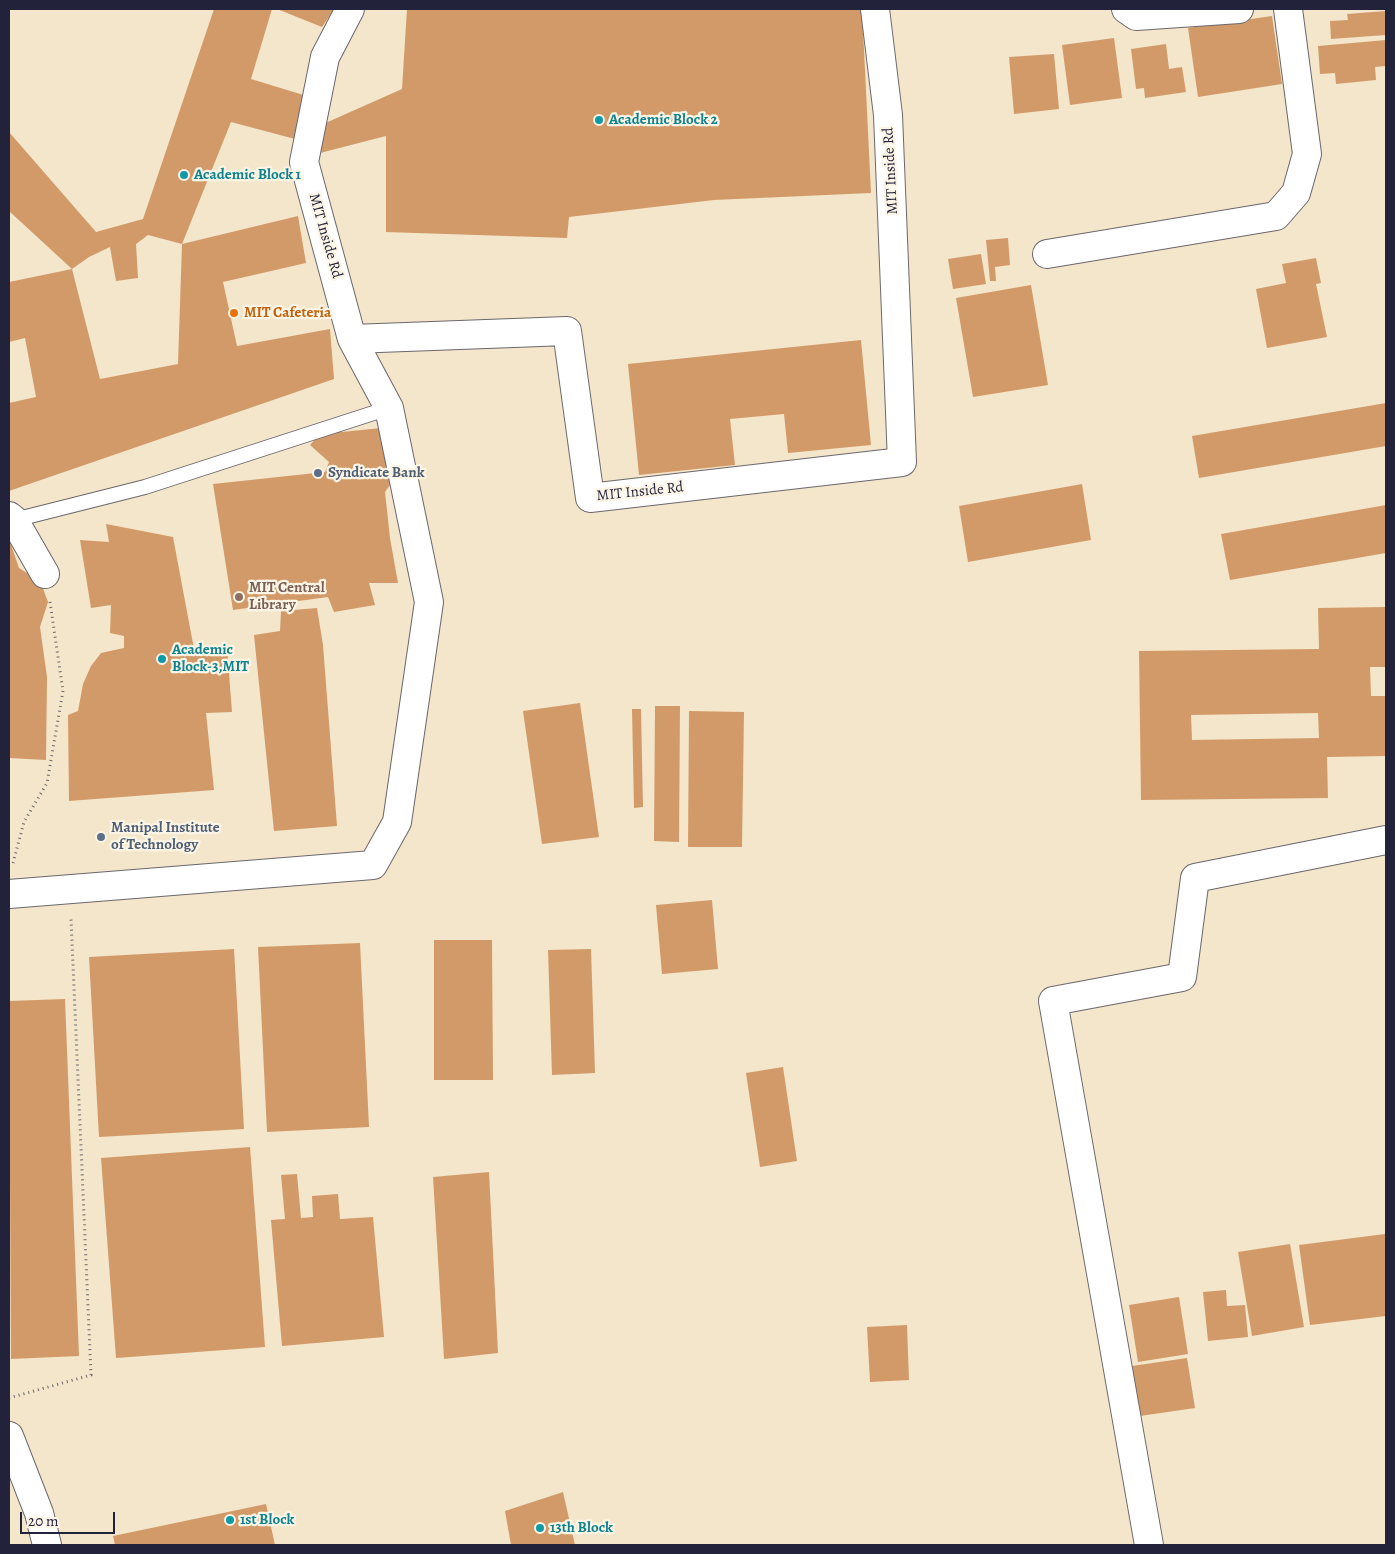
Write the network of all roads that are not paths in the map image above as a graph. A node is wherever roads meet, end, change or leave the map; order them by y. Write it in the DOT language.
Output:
graph roads {
  1 [pos="350,9"];
  2 [pos="875,9"];
  3 [pos="1126,9"];
  4 [pos="1239,9"];
  5 [pos="1288,9"];
  6 [pos="1047,254"];
  7 [pos="352,339"];
  8 [pos="389,408"];
  9 [pos="11,518"];
  10 [pos="45,574"];
  11 [pos="1386,840"];
  12 [pos="10,881"];
  13 [pos="9,1436"];
  14 [pos="47,1545"];
  15 [pos="1150,1545"];
  1 -- 7 [label="street, MIT Inside Rd"];
  2 -- 7 [label="street, MIT Inside Rd"];
  3 -- 4 [label="street"];
  5 -- 6 [label="street"];
  7 -- 8 [label="street"];
  8 -- 9 [label="lane"];
  8 -- 12 [label="street"];
  9 -- 10 [label="street"];
  11 -- 15 [label="street"];
  13 -- 14 [label="street"];
}
